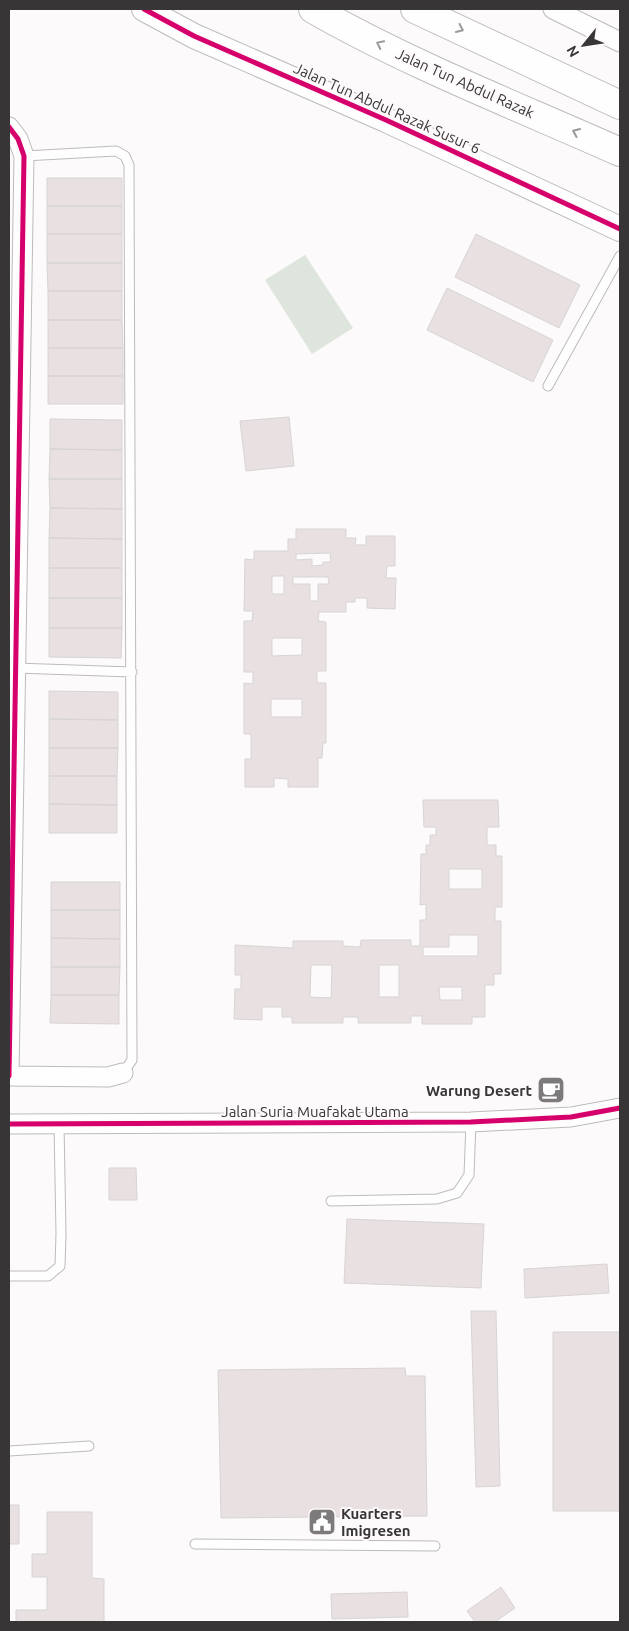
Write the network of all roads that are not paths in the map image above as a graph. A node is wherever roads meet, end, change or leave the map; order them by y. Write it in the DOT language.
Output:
graph roads {
  1 [pos="144,9"];
  2 [pos="313,9"];
  3 [pos="415,9"];
  4 [pos="553,9"];
  5 [pos="620,42"];
  6 [pos="620,105"];
  7 [pos="9,127"];
  8 [pos="620,152"];
  9 [pos="24,156"];
  10 [pos="620,229"];
  11 [pos="620,256"];
  12 [pos="548,386"];
  13 [pos="12,668"];
  14 [pos="132,672"];
  15 [pos="123,1073"];
  16 [pos="9,1076"];
  17 [pos="620,1108"];
  18 [pos="471,1122"];
  19 [pos="9,1124"];
  20 [pos="59,1124"];
  21 [pos="331,1201"];
  22 [pos="9,1276"];
  23 [pos="89,1446"];
  24 [pos="9,1451"];
  25 [pos="195,1544"];
  26 [pos="435,1546"];
  1 -- 10 [label="street, Jalan Tun Abdul Razak Susur 6"];
  8 -- 2 [label="highway, Jalan Tun Abdul Razak, one-way"];
  3 -- 6 [label="highway, one-way"];
  4 -- 5 [label="street"];
  7 -- 9 [label="street"];
  9 -- 13 [label="street"];
  9 -- 14 [label="lane"];
  11 -- 12 [label="lane"];
  13 -- 14 [label="lane"];
  13 -- 16 [label="street"];
  14 -- 15 [label="lane"];
  15 -- 16 [label="street"];
  17 -- 18 [label="street, Jalan Suria Muafakat Utama"];
  18 -- 20 [label="street, Jalan Suria Muafakat Utama"];
  18 -- 21 [label="lane"];
  19 -- 20 [label="street, Jalan Suria Muafakat Utama"];
  20 -- 22 [label="lane"];
  23 -- 24 [label="lane"];
  25 -- 26 [label="lane"];
}
